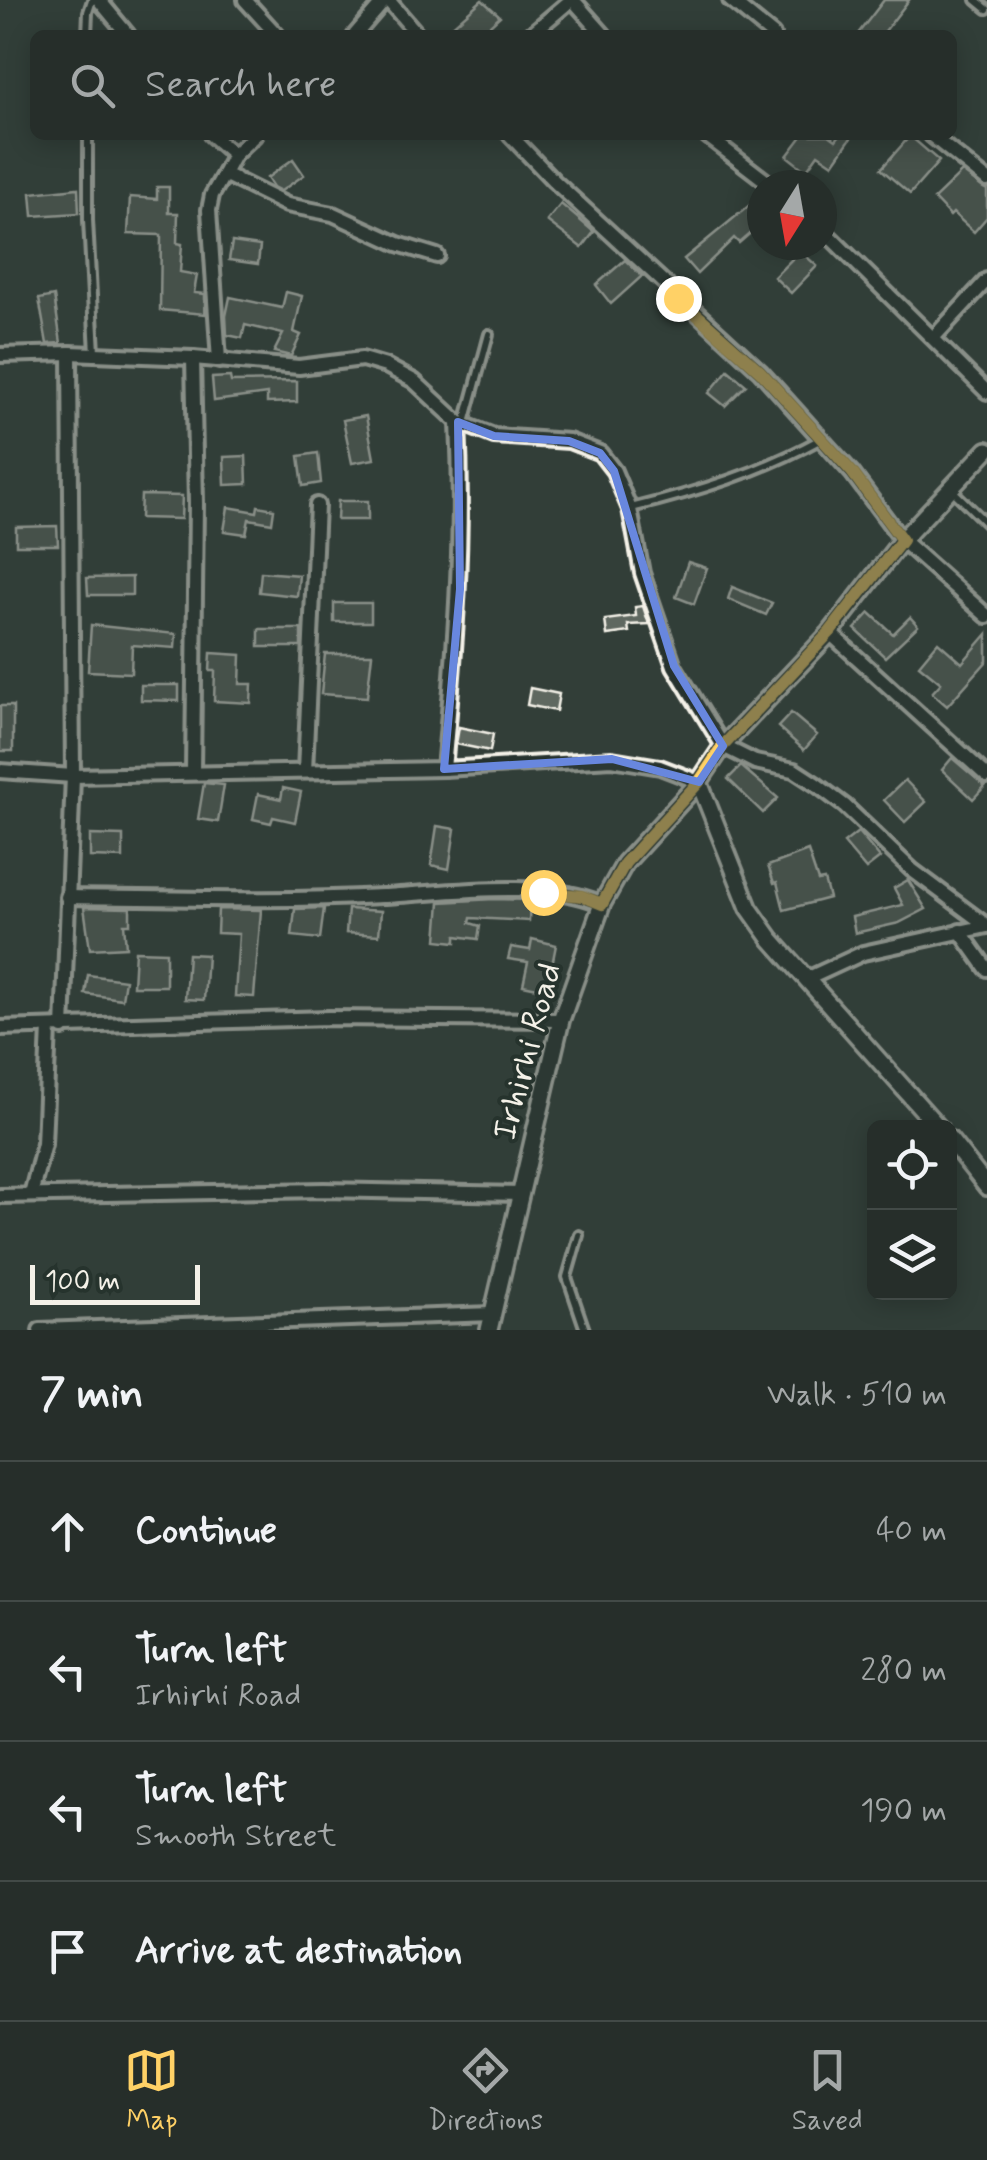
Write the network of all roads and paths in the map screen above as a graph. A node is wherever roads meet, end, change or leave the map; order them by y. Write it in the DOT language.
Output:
graph roads {
  1 [pos="96,0"];
  2 [pos="245,0"];
  3 [pos="572,0"];
  4 [pos="730,0"];
  5 [pos="976,0"];
  6 [pos="390,1"];
  7 [pos="987,9"];
  8 [pos="86,30"];
  9 [pos="123,30"];
  10 [pos="272,30"];
  11 [pos="359,30"];
  12 [pos="414,30"];
  13 [pos="536,30"];
  14 [pos="599,30"];
  15 [pos="767,30"];
  16 [pos="88,140"];
  17 [pos="217,140"];
  18 [pos="250,140"];
  19 [pos="515,140"];
  20 [pos="712,140"];
  21 [pos="937,140"];
  22 [pos="234,155"];
  23 [pos="752,170"];
  24 [pos="224,174"];
  25 [pos="987,180"];
  26 [pos="837,243"];
  27 [pos="437,256"];
  28 [pos="987,280"];
  29 [pos="489,334"];
  30 [pos="934,337"];
  31 [pos="70,354"];
  32 [pos="95,354"];
  33 [pos="0,355"];
  34 [pos="193,358"];
  35 [pos="219,361"];
  36 [pos="987,392"];
  37 [pos="461,424"];
  38 [pos="822,439"];
  39 [pos="987,450"];
  40 [pos="950,488"];
  41 [pos="317,505"];
  42 [pos="630,508"];
  43 [pos="987,524"];
  44 [pos="902,540"];
  45 [pos="987,616"];
  46 [pos="830,632"];
  47 [pos="723,746"];
  48 [pos="444,768"];
  49 [pos="0,771"];
  50 [pos="305,771"];
  51 [pos="193,772"];
  52 [pos="73,776"];
  53 [pos="987,776"];
  54 [pos="699,782"];
  55 [pos="68,897"];
  56 [pos="602,904"];
  57 [pos="960,931"];
  58 [pos="987,970"];
  59 [pos="809,978"];
  60 [pos="562,1020"];
  61 [pos="0,1028"];
  62 [pos="56,1028"];
  63 [pos="933,1120"];
  64 [pos="957,1149"];
  65 [pos="987,1187"];
  66 [pos="520,1194"];
  67 [pos="32,1195"];
  68 [pos="0,1196"];
  69 [pos="579,1235"];
  70 [pos="491,1322"];
  71 [pos="328,1325"];
  72 [pos="40,1330"];
  73 [pos="585,1330"];
  1 -- 8 [label="lane"];
  1 -- 9 [label="street"];
  2 -- 10 [label="street"];
  3 -- 13 [label="street"];
  3 -- 14 [label="street"];
  4 -- 15 [label="street"];
  5 -- 7 [label="lane"];
  6 -- 11 [label="street"];
  6 -- 12 [label="street"];
  16 -- 32 [label="lane"];
  17 -- 22 [label="street"];
  18 -- 22 [label="street"];
  19 -- 38 [label="street"];
  20 -- 23 [label="street"];
  21 -- 25 [label="street"];
  22 -- 24 [label="street"];
  24 -- 27 [label="street"];
  24 -- 35 [label="street"];
  26 -- 30 [label="street"];
  28 -- 30 [label="street"];
  29 -- 37 [label="lane"];
  30 -- 36 [label="street"];
  31 -- 32 [label="street"];
  31 -- 33 [label="street"];
  31 -- 52 [label="street"];
  32 -- 34 [label="street"];
  34 -- 35 [label="street"];
  34 -- 51 [label="street"];
  35 -- 37 [label="street"];
  37 -- 42 [label="street"];
  37 -- 48 [label="street"];
  38 -- 42 [label="lane"];
  38 -- 44 [label="street"];
  39 -- 40 [label="street, Irhirhi Road"];
  40 -- 43 [label="lane"];
  40 -- 44 [label="street, Irhirhi Road"];
  41 -- 50 [label="street"];
  42 -- 47 [label="street"];
  44 -- 45 [label="street"];
  44 -- 46 [label="street, Irhirhi Road"];
  46 -- 47 [label="street, Irhirhi Road"];
  46 -- 53 [label="street"];
  47 -- 54 [label="street, Irhirhi Road"];
  47 -- 57 [label="street"];
  48 -- 50 [label="street"];
  48 -- 54 [label="street"];
  49 -- 52 [label="street"];
  50 -- 51 [label="street"];
  51 -- 52 [label="street"];
  52 -- 55 [label="street"];
  54 -- 56 [label="street, Irhirhi Road"];
  54 -- 59 [label="street"];
  55 -- 56 [label="street"];
  55 -- 62 [label="street"];
  56 -- 60 [label="street, Irhirhi Road"];
  57 -- 58 [label="street"];
  57 -- 59 [label="street"];
  59 -- 63 [label="street"];
  60 -- 62 [label="street"];
  60 -- 66 [label="street, Irhirhi Road"];
  61 -- 62 [label="street"];
  62 -- 67 [label="street"];
  64 -- 65 [label="street"];
  66 -- 67 [label="street"];
  66 -- 70 [label="street, Irhirhi Road"];
  67 -- 68 [label="street"];
  69 -- 73 [label="lane"];
  70 -- 71 [label="street"];
  71 -- 72 [label="street"];
}
